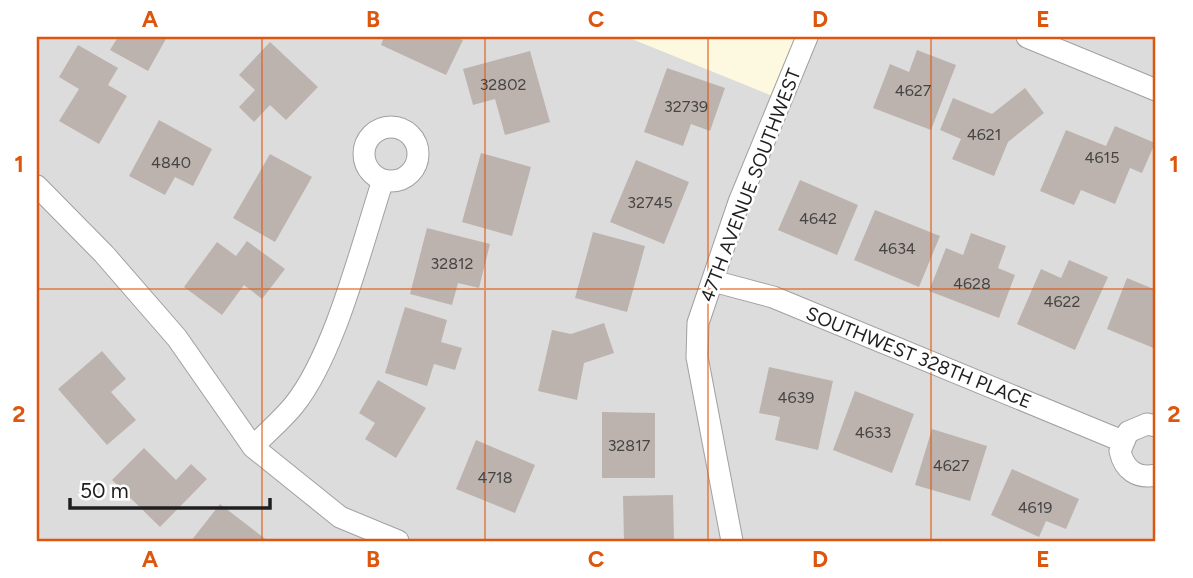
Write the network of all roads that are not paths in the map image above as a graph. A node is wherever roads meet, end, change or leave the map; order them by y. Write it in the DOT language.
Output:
graph roads {
  1 [pos="807,37"];
  2 [pos="1027,37"];
  3 [pos="1156,90"];
  4 [pos="383,180"];
  5 [pos="37,186"];
  6 [pos="713,281"];
  7 [pos="1156,426"];
  8 [pos="1122,441"];
  9 [pos="253,447"];
  10 [pos="1156,475"];
  11 [pos="398,541"];
  12 [pos="732,541"];
  1 -- 6 [label="street, 47TH AVENUE SOUTHWEST"];
  2 -- 3 [label="street"];
  4 -- 9 [label="street"];
  5 -- 9 [label="street"];
  6 -- 8 [label="street, SOUTHWEST 328TH PLACE"];
  6 -- 12 [label="street, 47TH AVENUE SOUTHWEST"];
  7 -- 8 [label="street"];
  8 -- 10 [label="street"];
  9 -- 11 [label="street"];
}
